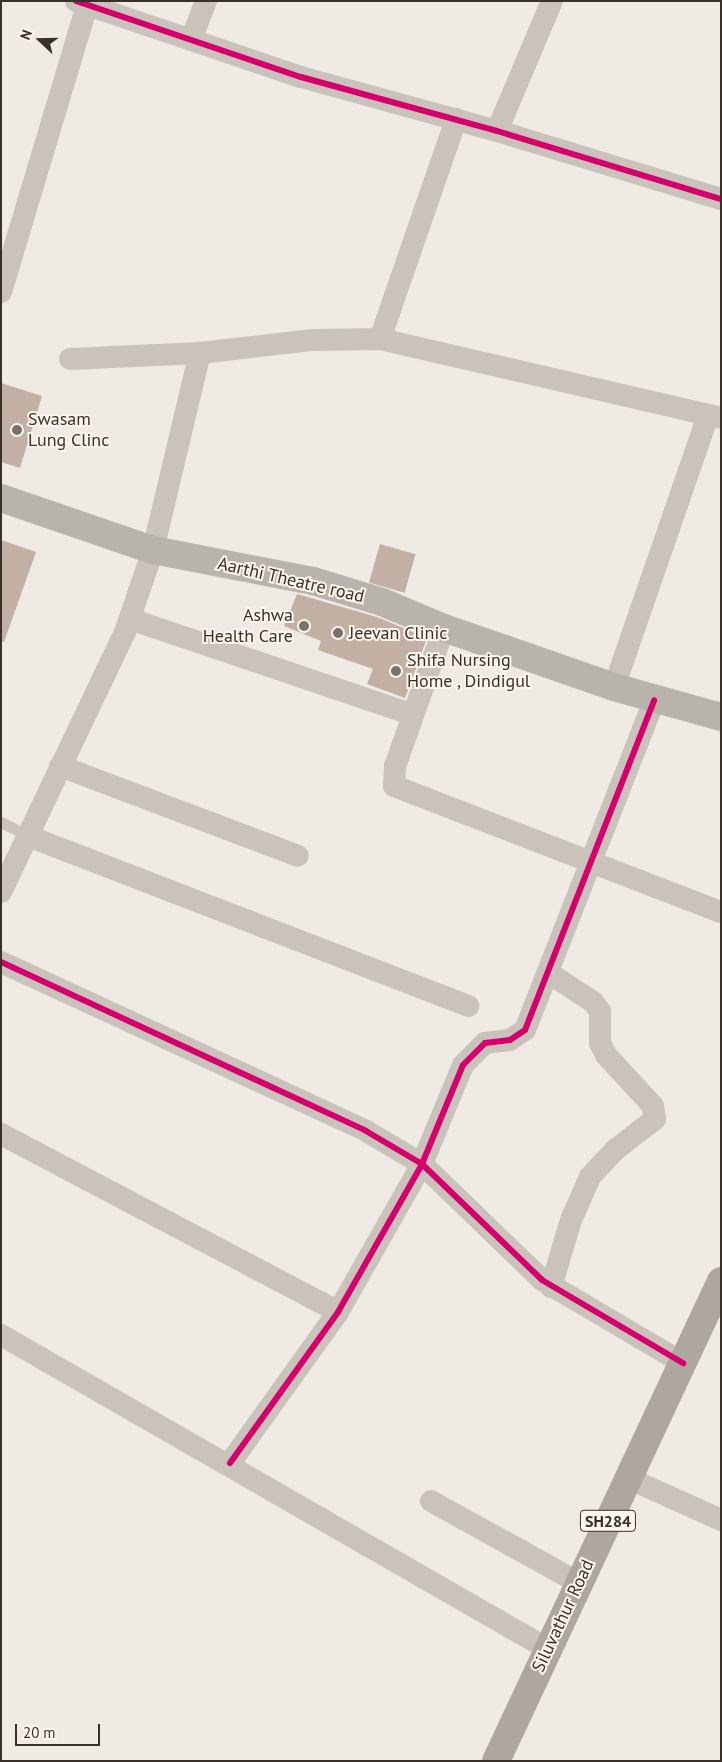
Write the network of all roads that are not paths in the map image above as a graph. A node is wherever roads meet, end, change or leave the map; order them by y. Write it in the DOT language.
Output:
graph roads {
  1 [pos="206,1"];
  2 [pos="552,1"];
  3 [pos="81,3"];
  4 [pos="191,40"];
  5 [pos="456,120"];
  6 [pos="498,131"];
  7 [pos="721,199"];
  8 [pos="1,292"];
  9 [pos="380,339"];
  10 [pos="200,353"];
  11 [pos="70,359"];
  12 [pos="714,417"];
  13 [pos="1,498"];
  14 [pos="153,550"];
  15 [pos="130,619"];
  16 [pos="444,628"];
  17 [pos="614,687"];
  18 [pos="654,700"];
  19 [pos="413,715"];
  20 [pos="721,717"];
  21 [pos="60,766"];
  22 [pos="1,822"];
  23 [pos="28,836"];
  24 [pos="298,856"];
  25 [pos="592,864"];
  26 [pos="1,892"];
  27 [pos="721,912"];
  28 [pos="1,962"];
  29 [pos="550,973"];
  30 [pos="468,1006"];
  31 [pos="1,1134"];
  32 [pos="422,1164"];
  33 [pos="721,1281"];
  34 [pos="551,1287"];
  35 [pos="338,1312"];
  36 [pos="1,1334"];
  37 [pos="683,1362"];
  38 [pos="230,1463"];
  39 [pos="628,1478"];
  40 [pos="431,1501"];
  41 [pos="721,1520"];
  42 [pos="579,1583"];
  43 [pos="548,1650"];
  44 [pos="496,1761"];
  1 -- 4 [label="street"];
  2 -- 6 [label="street"];
  3 -- 4 [label="street"];
  3 -- 8 [label="street"];
  4 -- 5 [label="street"];
  5 -- 6 [label="street"];
  5 -- 9 [label="street"];
  6 -- 7 [label="street"];
  9 -- 10 [label="street"];
  9 -- 12 [label="street"];
  10 -- 11 [label="street"];
  10 -- 14 [label="street"];
  12 -- 17 [label="street"];
  13 -- 14 [label="main road, Aarthi Theatre road"];
  14 -- 15 [label="street"];
  14 -- 16 [label="main road, Aarthi Theatre road"];
  15 -- 19 [label="street"];
  15 -- 21 [label="street"];
  16 -- 17 [label="main road, Aarthi Theatre road"];
  16 -- 19 [label="street"];
  17 -- 18 [label="main road, Aarthi Theatre road"];
  18 -- 20 [label="main road, Aarthi Theatre road"];
  18 -- 25 [label="street"];
  19 -- 25 [label="street"];
  21 -- 23 [label="street"];
  21 -- 24 [label="street"];
  22 -- 23 [label="lane"];
  23 -- 26 [label="street"];
  23 -- 30 [label="street"];
  25 -- 27 [label="street"];
  25 -- 29 [label="street"];
  28 -- 32 [label="street"];
  29 -- 32 [label="street"];
  29 -- 34 [label="street"];
  31 -- 35 [label="street"];
  32 -- 34 [label="street"];
  32 -- 35 [label="street"];
  33 -- 37 [label="main road, Siluvathur Road / SH284"];
  34 -- 37 [label="street"];
  35 -- 38 [label="street"];
  36 -- 38 [label="street"];
  37 -- 39 [label="main road, Siluvathur Road / SH284"];
  38 -- 43 [label="street"];
  39 -- 41 [label="street"];
  39 -- 42 [label="main road, Siluvathur Road / SH284"];
  40 -- 42 [label="street"];
  42 -- 43 [label="main road, Siluvathur Road / SH284"];
  43 -- 44 [label="main road, Siluvathur Road / SH284"];
}
